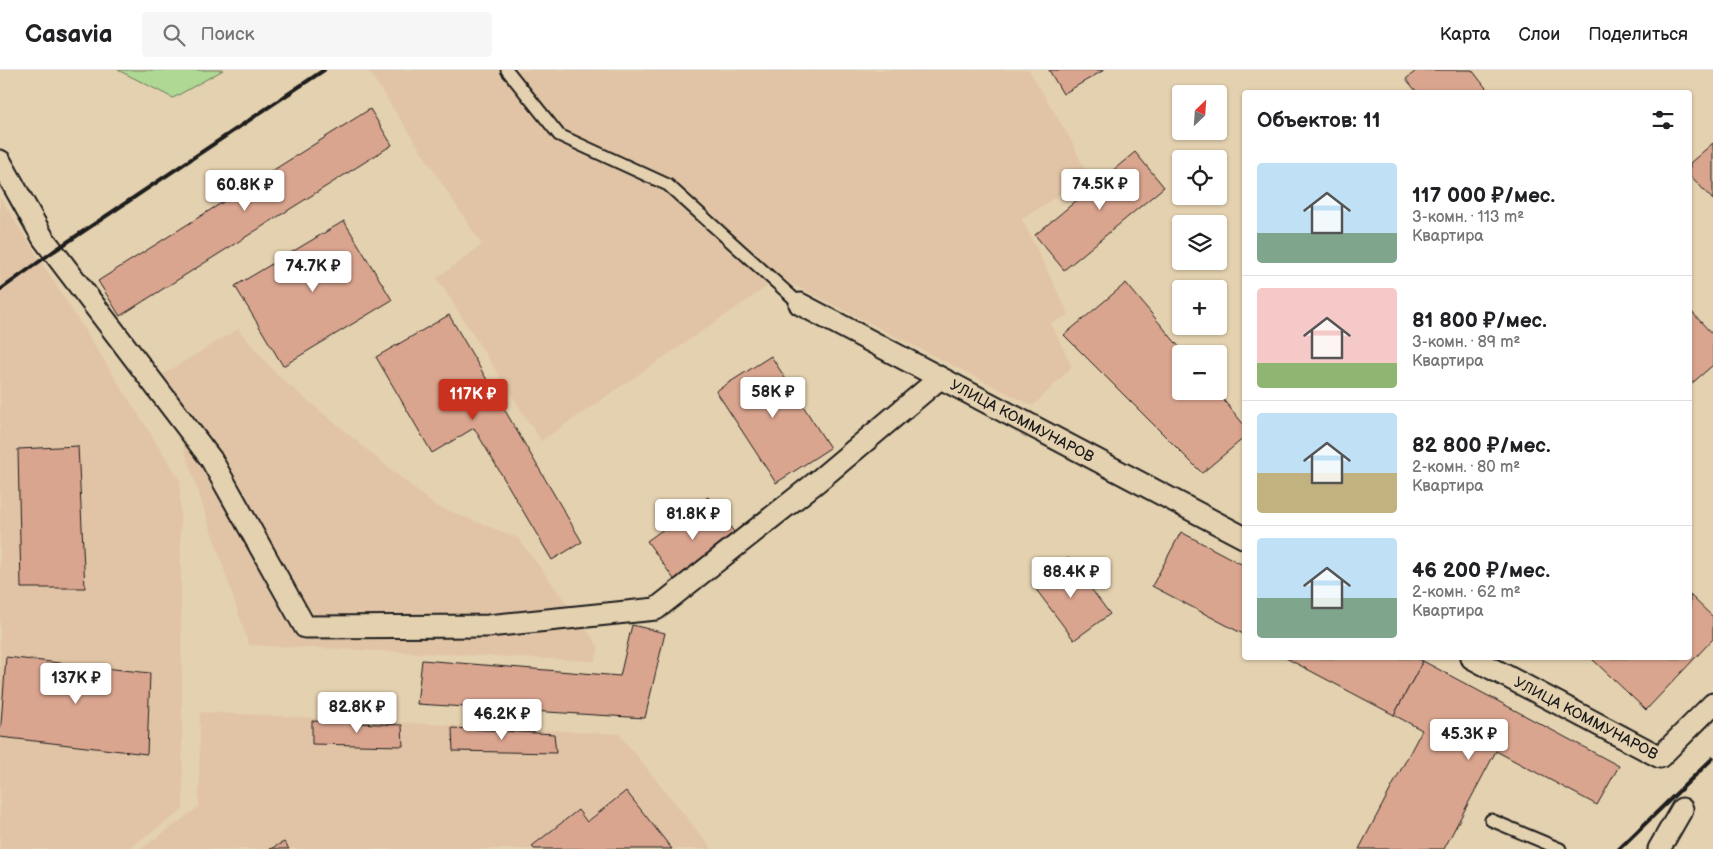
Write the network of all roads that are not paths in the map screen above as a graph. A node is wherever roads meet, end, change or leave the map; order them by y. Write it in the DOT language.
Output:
graph roads {
  1 [pos="507,70"];
  2 [pos="0,161"];
  3 [pos="800,304"];
  4 [pos="940,378"];
  5 [pos="1242,536"];
  6 [pos="1476,660"];
  7 [pos="1713,704"];
  8 [pos="1682,809"];
  9 [pos="1491,820"];
  10 [pos="1560,849"];
  11 [pos="1659,849"];
  1 -- 3 [label="lane"];
  2 -- 4 [label="street"];
  3 -- 4 [label="street, УЛИЦА КОММУНАРОВ"];
  4 -- 5 [label="street, УЛИЦА КОММУНАРОВ"];
  6 -- 7 [label="street, УЛИЦА КОММУНАРОВ"];
  8 -- 11 [label="street"];
  9 -- 10 [label="lane"];
}
